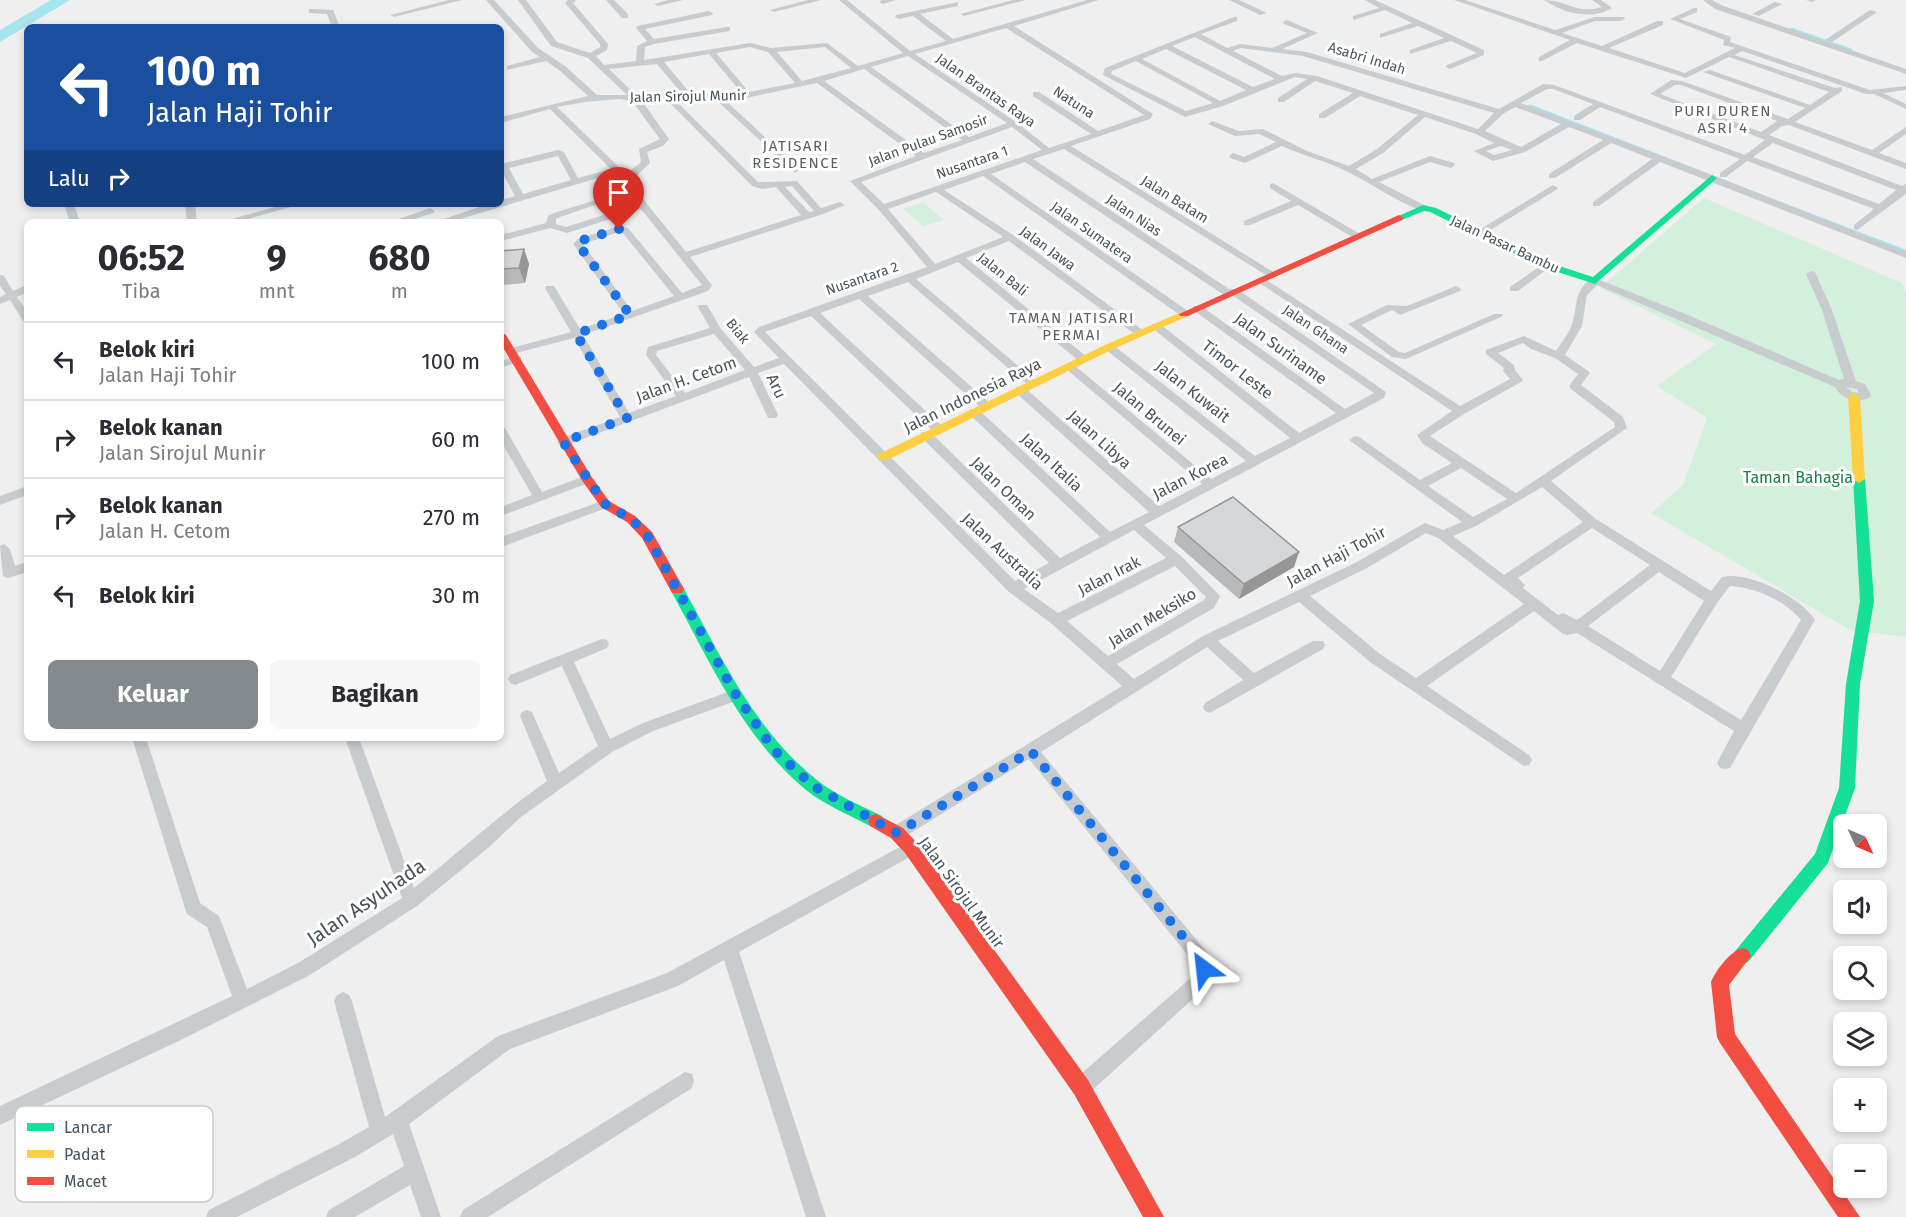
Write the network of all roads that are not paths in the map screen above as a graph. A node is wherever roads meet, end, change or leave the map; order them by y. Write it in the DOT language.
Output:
graph roads {
  1 [pos="458,0"];
  2 [pos="490,0"];
  3 [pos="522,0"];
  4 [pos="572,0"];
  5 [pos="610,0"];
  6 [pos="679,0"];
  7 [pos="785,0"];
  8 [pos="817,0"];
  9 [pos="843,0"];
  10 [pos="892,0"];
  11 [pos="1022,0"];
  12 [pos="1095,0"];
  13 [pos="1233,0"];
  14 [pos="1369,0"];
  15 [pos="1458,0"];
  16 [pos="1548,0"];
  17 [pos="1596,0"];
  18 [pos="1707,0"];
  19 [pos="1715,0"];
  20 [pos="883,2"];
  21 [pos="952,2"];
  22 [pos="658,4"];
  23 [pos="1778,4"];
  24 [pos="792,6"];
  25 [pos="1385,8"];
  26 [pos="774,10"];
  27 [pos="1694,10"];
  28 [pos="312,12"];
  29 [pos="1873,12"];
  30 [pos="709,13"];
  31 [pos="1263,13"];
  32 [pos="915,14"];
  33 [pos="964,14"];
  34 [pos="1756,14"];
  35 [pos="394,15"];
  36 [pos="625,16"];
  37 [pos="899,17"];
  38 [pos="1356,18"];
  39 [pos="1234,19"];
  40 [pos="1621,19"];
  41 [pos="1287,22"];
  42 [pos="1418,23"];
  43 [pos="1660,23"];
  44 [pos="335,24"];
  45 [pos="1007,25"];
  46 [pos="728,29"];
  47 [pos="986,31"];
  48 [pos="1554,33"];
  49 [pos="1195,34"];
  50 [pos="1383,36"];
  51 [pos="1451,38"];
  52 [pos="951,40"];
  53 [pos="1829,40"];
  54 [pos="1574,41"];
  55 [pos="652,42"];
  56 [pos="1166,46"];
  57 [pos="1742,48"];
  58 [pos="1273,49"];
  59 [pos="1601,49"];
  60 [pos="771,50"];
  61 [pos="1226,51"];
  62 [pos="1413,52"];
  63 [pos="712,53"];
  64 [pos="908,53"];
  65 [pos="591,56"];
  66 [pos="1733,57"];
  67 [pos="546,58"];
  68 [pos="1135,58"];
  69 [pos="1542,59"];
  70 [pos="659,62"];
  71 [pos="640,63"];
  72 [pos="603,67"];
  73 [pos="860,67"];
  74 [pos="1450,67"];
  75 [pos="510,68"];
  76 [pos="1905,68"];
  77 [pos="1707,72"];
  78 [pos="1314,78"];
  79 [pos="1281,79"];
  80 [pos="818,80"];
  81 [pos="800,84"];
  82 [pos="1849,85"];
  83 [pos="1906,88"];
  84 [pos="1252,90"];
  85 [pos="1391,91"];
  86 [pos="1835,91"];
  87 [pos="1879,92"];
  88 [pos="1359,93"];
  89 [pos="1036,94"];
  90 [pos="716,96"];
  91 [pos="746,96"];
  92 [pos="669,97"];
  93 [pos="689,97"];
  94 [pos="595,98"];
  95 [pos="635,99"];
  96 [pos="1525,99"];
  97 [pos="1281,100"];
  98 [pos="1601,103"];
  99 [pos="1220,104"];
  100 [pos="1515,104"];
  101 [pos="1906,106"];
  102 [pos="1809,107"];
  103 [pos="553,108"];
  104 [pos="1500,112"];
  105 [pos="1424,114"];
  106 [pos="1322,116"];
  107 [pos="1577,118"];
  108 [pos="504,119"];
  109 [pos="1788,123"];
  110 [pos="1013,124"];
  111 [pos="1212,124"];
  112 [pos="1568,124"];
  113 [pos="1906,130"];
  114 [pos="1479,132"];
  115 [pos="1097,134"];
  116 [pos="1767,138"];
  117 [pos="968,140"];
  118 [pos="1610,140"];
  119 [pos="1283,142"];
  120 [pos="1501,143"];
  121 [pos="1064,145"];
  122 [pos="1047,150"];
  123 [pos="1522,150"];
  124 [pos="1737,154"];
  125 [pos="1872,154"];
  126 [pos="922,156"];
  127 [pos="1233,156"];
  128 [pos="1025,158"];
  129 [pos="1659,158"];
  130 [pos="1747,158"];
  131 [pos="1451,165"];
  132 [pos="1906,165"];
  133 [pos="504,167"];
  134 [pos="504,169"];
  135 [pos="1350,169"];
  136 [pos="616,170"];
  137 [pos="795,170"];
  138 [pos="984,172"];
  139 [pos="1552,177"];
  140 [pos="1721,177"];
  141 [pos="627,180"];
  142 [pos="576,182"];
  143 [pos="1371,182"];
  144 [pos="779,185"];
  145 [pos="1273,186"];
  146 [pos="1553,188"];
  147 [pos="937,189"];
  148 [pos="1905,189"];
  149 [pos="520,197"];
  150 [pos="1298,201"];
  151 [pos="599,202"];
  152 [pos="504,203"];
  153 [pos="1596,204"];
  154 [pos="643,205"];
  155 [pos="840,205"];
  156 [pos="285,207"];
  157 [pos="428,207"];
  158 [pos="490,207"];
  159 [pos="882,208"];
  160 [pos="1423,208"];
  161 [pos="1881,208"];
  162 [pos="820,212"];
  163 [pos="806,215"];
  164 [pos="238,219"];
  165 [pos="402,219"];
  166 [pos="449,219"];
  167 [pos="1247,222"];
  168 [pos="551,225"];
  169 [pos="1857,227"];
  170 [pos="1479,233"];
  171 [pos="1357,236"];
  172 [pos="504,237"];
  173 [pos="1010,237"];
  174 [pos="1906,248"];
  175 [pos="1906,255"];
  176 [pos="683,256"];
  177 [pos="960,258"];
  178 [pos="1546,266"];
  179 [pos="934,269"];
  180 [pos="1811,274"];
  181 [pos="1268,277"];
  182 [pos="0,278"];
  183 [pos="909,278"];
  184 [pos="1595,281"];
  185 [pos="550,288"];
  186 [pos="24,289"];
  187 [pos="1514,289"];
  188 [pos="1456,290"];
  189 [pos="1231,292"];
  190 [pos="11,295"];
  191 [pos="861,295"];
  192 [pos="680,297"];
  193 [pos="0,301"];
  194 [pos="703,306"];
  195 [pos="1191,310"];
  196 [pos="812,311"];
  197 [pos="24,314"];
  198 [pos="630,315"];
  199 [pos="1497,316"];
  200 [pos="1156,326"];
  201 [pos="1360,329"];
  202 [pos="717,330"];
  203 [pos="1140,333"];
  204 [pos="576,334"];
  205 [pos="1346,335"];
  206 [pos="504,338"];
  207 [pos="1109,347"];
  208 [pos="515,355"];
  209 [pos="1559,356"];
  210 [pos="786,359"];
  211 [pos="1083,359"];
  212 [pos="504,363"];
  213 [pos="1069,366"];
  214 [pos="752,372"];
  215 [pos="1027,387"];
  216 [pos="1848,388"];
  217 [pos="1381,393"];
  218 [pos="683,398"];
  219 [pos="980,409"];
  220 [pos="1460,411"];
  221 [pos="1345,414"];
  222 [pos="772,415"];
  223 [pos="627,418"];
  224 [pos="932,432"];
  225 [pos="504,436"];
  226 [pos="1299,439"];
  227 [pos="1355,440"];
  228 [pos="563,442"];
  229 [pos="884,457"];
  230 [pos="1255,462"];
  231 [pos="1459,464"];
  232 [pos="587,479"];
  233 [pos="1543,481"];
  234 [pos="1211,485"];
  235 [pos="1420,485"];
  236 [pos="24,491"];
  237 [pos="539,497"];
  238 [pos="1516,499"];
  239 [pos="0,501"];
  240 [pos="605,504"];
  241 [pos="504,511"];
  242 [pos="1157,512"];
  243 [pos="1592,522"];
  244 [pos="1134,523"];
  245 [pos="1472,523"];
  246 [pos="1443,535"];
  247 [pos="1108,537"];
  248 [pos="504,541"];
  249 [pos="4,549"];
  250 [pos="1176,560"];
  251 [pos="1058,564"];
  252 [pos="1659,565"];
  253 [pos="24,568"];
  254 [pos="4,574"];
  255 [pos="1014,588"];
  256 [pos="1301,596"];
  257 [pos="1712,599"];
  258 [pos="1534,604"];
  259 [pos="1057,620"];
  260 [pos="1572,629"];
  261 [pos="1208,640"];
  262 [pos="602,644"];
  263 [pos="1318,645"];
  264 [pos="566,659"];
  265 [pos="1106,664"];
  266 [pos="1663,678"];
  267 [pos="515,679"];
  268 [pos="1253,681"];
  269 [pos="1132,686"];
  270 [pos="1416,686"];
  271 [pos="736,695"];
  272 [pos="1210,707"];
  273 [pos="527,716"];
  274 [pos="1743,729"];
  275 [pos="140,741"];
  276 [pos="353,741"];
  277 [pos="607,748"];
  278 [pos="1031,751"];
  279 [pos="1524,760"];
  280 [pos="1725,763"];
  281 [pos="555,783"];
  282 [pos="897,833"];
  283 [pos="911,848"];
  284 [pos="411,901"];
  285 [pos="729,949"];
  286 [pos="242,999"];
  287 [pos="343,1001"];
  288 [pos="685,1081"];
  289 [pos="1081,1087"];
  290 [pos="21,1106"];
  291 [pos="15,1109"];
  292 [pos="0,1116"];
  293 [pos="398,1120"];
  294 [pos="380,1131"];
  295 [pos="415,1171"];
  296 [pos="216,1217"];
  297 [pos="336,1217"];
  298 [pos="431,1217"];
  299 [pos="470,1217"];
  300 [pos="816,1217"];
  301 [pos="1154,1217"];
  302 [pos="1850,1217"];
  1 -- 35 [label="street"];
  2 -- 67 [label="street"];
  3 -- 65 [label="street"];
  4 -- 65 [label="street"];
  5 -- 36 [label="street"];
  6 -- 22 [label="street"];
  7 -- 24 [label="street"];
  8 -- 24 [label="street"];
  9 -- 64 [label="street, Jalan Brantas Raya"];
  10 -- 20 [label="street"];
  11 -- 33 [label="street"];
  12 -- 45 [label="street, Jalan Sirojul Munir"];
  13 -- 31 [label="street"];
  14 -- 25 [label="street"];
  15 -- 48 [label="street"];
  16 -- 17 [label="street"];
  18 -- 76 [label="street"];
  19 -- 34 [label="street"];
  21 -- 32 [label="street"];
  21 -- 33 [label="street"];
  23 -- 34 [label="street"];
  24 -- 26 [label="street"];
  25 -- 38 [label="street"];
  25 -- 42 [label="street"];
  27 -- 57 [label="street"];
  28 -- 44 [label="street"];
  29 -- 53 [label="street"];
  30 -- 55 [label="street"];
  32 -- 37 [label="street"];
  32 -- 52 [label="street"];
  33 -- 47 [label="street"];
  34 -- 53 [label="street"];
  39 -- 49 [label="street"];
  40 -- 48 [label="street"];
  41 -- 58 [label="street"];
  42 -- 50 [label="street"];
  42 -- 51 [label="street"];
  43 -- 59 [label="street"];
  45 -- 47 [label="street, Jalan Sirojul Munir"];
  45 -- 115 [label="street, Nusantara 1"];
  46 -- 55 [label="street"];
  47 -- 52 [label="street, Jalan Sirojul Munir"];
  48 -- 54 [label="street"];
  49 -- 56 [label="street"];
  49 -- 61 [label="street"];
  51 -- 62 [label="street"];
  51 -- 74 [label="street"];
  52 -- 64 [label="street, Jalan Sirojul Munir"];
  53 -- 76 [label="street"];
  54 -- 59 [label="street"];
  54 -- 69 [label="street"];
  55 -- 71 [label="street"];
  56 -- 68 [label="street"];
  56 -- 84 [label="street"];
  57 -- 59 [label="street"];
  57 -- 82 [label="street"];
  58 -- 61 [label="street, Asabri Indah"];
  58 -- 85 [label="street, Asabri Indah"];
  60 -- 63 [label="street"];
  60 -- 73 [label="street"];
  60 -- 81 [label="street"];
  61 -- 79 [label="street"];
  63 -- 70 [label="street"];
  63 -- 91 [label="street"];
  64 -- 73 [label="street, Jalan Sirojul Munir"];
  64 -- 110 [label="street, Jalan Brantas Raya"];
  65 -- 72 [label="street"];
  66 -- 86 [label="street"];
  67 -- 75 [label="street"];
  67 -- 94 [label="street"];
  68 -- 99 [label="street"];
  68 -- 99 [label="street"];
  70 -- 71 [label="street"];
  70 -- 93 [label="street"];
  71 -- 72 [label="street"];
  72 -- 95 [label="street"];
  73 -- 80 [label="street, Jalan Sirojul Munir"];
  73 -- 117 [label="street"];
  76 -- 87 [label="street"];
  77 -- 102 [label="street"];
  78 -- 79 [label="street"];
  78 -- 88 [label="street"];
  78 -- 97 [label="street"];
  79 -- 84 [label="street"];
  80 -- 81 [label="street, Jalan Sirojul Munir"];
  80 -- 126 [label="street"];
  81 -- 91 [label="street, Jalan Sirojul Munir"];
  82 -- 86 [label="street"];
  82 -- 87 [label="street"];
  83 -- 87 [label="street"];
  84 -- 99 [label="street"];
  85 -- 88 [label="street"];
  85 -- 104 [label="street, Asabri Indah"];
  85 -- 105 [label="street"];
  86 -- 102 [label="street"];
  87 -- 101 [label="street"];
  88 -- 106 [label="street"];
  89 -- 115 [label="street, Natuna"];
  90 -- 91 [label="street, Jalan Sirojul Munir"];
  90 -- 93 [label="street, Jalan Sirojul Munir"];
  90 -- 137 [label="street"];
  92 -- 93 [label="street, Jalan Sirojul Munir"];
  92 -- 95 [label="street, Jalan Sirojul Munir"];
  92 -- 144 [label="street"];
  94 -- 95 [label="street, Jalan Sirojul Munir"];
  94 -- 103 [label="street, Jalan Sirojul Munir"];
  95 -- 141 [label="street"];
  96 -- 98 [label="street"];
  96 -- 100 [label="street"];
  96 -- 107 [label="street"];
  98 -- 107 [label="street"];
  98 -- 124 [label="street"];
  100 -- 104 [label="street"];
  100 -- 112 [label="street"];
  102 -- 109 [label="street"];
  103 -- 108 [label="street, Jalan Sirojul Munir"];
  103 -- 136 [label="street"];
  104 -- 114 [label="street"];
  105 -- 114 [label="street"];
  105 -- 135 [label="street"];
  107 -- 140 [label="street"];
  109 -- 116 [label="street"];
  109 -- 116 [label="street"];
  109 -- 125 [label="street"];
  110 -- 117 [label="street, Jalan Pulau Samosir"];
  110 -- 122 [label="street, Jalan Brantas Raya"];
  111 -- 119 [label="street"];
  112 -- 118 [label="street"];
  112 -- 123 [label="street"];
  113 -- 125 [label="street"];
  114 -- 120 [label="street"];
  115 -- 121 [label="street, Nusantara 1"];
  116 -- 130 [label="street"];
  116 -- 148 [label="street"];
  117 -- 126 [label="street, Jalan Pulau Samosir"];
  118 -- 129 [label="street"];
  118 -- 139 [label="street"];
  119 -- 127 [label="street"];
  119 -- 135 [label="street"];
  120 -- 123 [label="street"];
  120 -- 123 [label="street"];
  121 -- 122 [label="street, Nusantara 1"];
  121 -- 181 [label="street, Jalan Batam"];
  122 -- 128 [label="street, Nusantara 1"];
  124 -- 130 [label="street"];
  124 -- 140 [label="street"];
  125 -- 132 [label="street"];
  126 -- 159 [label="street, Jalan Pulau Samosir"];
  128 -- 138 [label="street, Nusantara 1"];
  128 -- 189 [label="street, Jalan Nias"];
  129 -- 140 [label="street"];
  129 -- 153 [label="street"];
  130 -- 140 [label="street"];
  130 -- 161 [label="street"];
  131 -- 143 [label="street"];
  133 -- 142 [label="street"];
  134 -- 149 [label="street"];
  135 -- 143 [label="street"];
  136 -- 141 [label="street"];
  136 -- 142 [label="street"];
  138 -- 147 [label="street, Nusantara 1"];
  138 -- 195 [label="street, Jalan Sumatera"];
  140 -- 169 [label="street"];
  140 -- 175 [label="street"];
  140 -- 184 [label="street"];
  141 -- 154 [label="street"];
  142 -- 149 [label="street"];
  143 -- 160 [label="street"];
  144 -- 162 [label="street"];
  144 -- 163 [label="street"];
  145 -- 150 [label="street"];
  146 -- 170 [label="street"];
  147 -- 159 [label="street, Nusantara 1"];
  147 -- 173 [label="street, Jalan Jawa"];
  148 -- 161 [label="street"];
  149 -- 152 [label="street"];
  150 -- 167 [label="street"];
  150 -- 171 [label="street"];
  151 -- 168 [label="street"];
  154 -- 168 [label="street"];
  154 -- 176 [label="street"];
  155 -- 162 [label="street"];
  156 -- 164 [label="street"];
  157 -- 165 [label="street"];
  158 -- 166 [label="street"];
  159 -- 179 [label="street"];
  160 -- 170 [label="street, Jalan Pasar Bambu"];
  160 -- 171 [label="street"];
  161 -- 169 [label="street"];
  162 -- 163 [label="street"];
  163 -- 176 [label="street"];
  168 -- 172 [label="street"];
  169 -- 174 [label="street"];
  170 -- 178 [label="street, Jalan Pasar Bambu"];
  171 -- 181 [label="street"];
  173 -- 177 [label="street, Nusantara 2"];
  173 -- 203 [label="street, Jalan Jawa"];
  176 -- 192 [label="street"];
  177 -- 179 [label="street, Nusantara 2"];
  177 -- 211 [label="street, Jalan Bali"];
  178 -- 184 [label="street, Jalan Pasar Bambu"];
  178 -- 187 [label="street"];
  179 -- 183 [label="street, Nusantara 2"];
  180 -- 216 [label="street"];
  181 -- 189 [label="street, Jalan Indonesia Raya"];
  181 -- 205 [label="street, Jalan Batam"];
  182 -- 190 [label="street"];
  183 -- 191 [label="street, Nusantara 2"];
  183 -- 215 [label="street, Jalan Libya"];
  184 -- 209 [label="street"];
  184 -- 216 [label="street"];
  185 -- 204 [label="street"];
  186 -- 190 [label="street"];
  188 -- 201 [label="street"];
  189 -- 195 [label="street, Jalan Indonesia Raya"];
  189 -- 217 [label="street, Jalan Ghana"];
  190 -- 193 [label="street"];
  190 -- 197 [label="street"];
  191 -- 196 [label="street, Nusantara 2"];
  191 -- 219 [label="street, Jalan Italia"];
  192 -- 198 [label="street"];
  192 -- 198 [label="street"];
  194 -- 202 [label="street, Biak"];
  195 -- 200 [label="street, Jalan Indonesia Raya"];
  195 -- 221 [label="street, Jalan Suriname"];
  196 -- 210 [label="street, Nusantara 2"];
  196 -- 224 [label="street, Jalan Oman"];
  198 -- 204 [label="street"];
  199 -- 201 [label="street"];
  200 -- 203 [label="street, Jalan Indonesia Raya"];
  200 -- 226 [label="street, Timor Leste"];
  201 -- 205 [label="street"];
  202 -- 214 [label="street, Biak"];
  202 -- 218 [label="street"];
  203 -- 207 [label="street, Jalan Indonesia Raya"];
  204 -- 208 [label="street"];
  204 -- 223 [label="street"];
  205 -- 220 [label="street, Jalan Batam"];
  206 -- 208 [label="street, Jalan Sirojul Munir"];
  207 -- 211 [label="street, Jalan Indonesia Raya"];
  207 -- 230 [label="street, Jalan Kuwait"];
  208 -- 212 [label="street"];
  208 -- 228 [label="street, Jalan Sirojul Munir"];
  209 -- 220 [label="street"];
  209 -- 233 [label="street, Jalan Haji Tohir"];
  210 -- 214 [label="street, Jalan H. Cetom"];
  210 -- 229 [label="street, Jalan Australia"];
  211 -- 213 [label="street, Jalan Indonesia Raya"];
  213 -- 215 [label="street, Jalan Indonesia Raya"];
  213 -- 234 [label="street, Jalan Brunei"];
  214 -- 218 [label="street, Jalan H. Cetom"];
  214 -- 222 [label="street, Aru"];
  215 -- 219 [label="street, Jalan Indonesia Raya"];
  215 -- 242 [label="street, Jalan Libya"];
  216 -- 302 [label="street"];
  217 -- 221 [label="street, Jalan Korea"];
  218 -- 223 [label="street, Jalan H. Cetom"];
  219 -- 224 [label="street, Jalan Indonesia Raya"];
  219 -- 247 [label="street, Jalan Italia"];
  220 -- 231 [label="street"];
  221 -- 226 [label="street, Jalan Korea"];
  223 -- 228 [label="street, Jalan H. Cetom"];
  224 -- 229 [label="street, Jalan Indonesia Raya"];
  224 -- 251 [label="street, Jalan Oman"];
  225 -- 237 [label="street"];
  226 -- 230 [label="street, Jalan Korea"];
  227 -- 235 [label="street"];
  228 -- 232 [label="street, Jalan Sirojul Munir"];
  229 -- 255 [label="street, Jalan Australia"];
  230 -- 234 [label="street, Jalan Korea"];
  231 -- 235 [label="street"];
  231 -- 238 [label="street"];
  232 -- 237 [label="street"];
  232 -- 240 [label="street, Jalan Sirojul Munir"];
  233 -- 238 [label="street, Jalan Haji Tohir"];
  233 -- 243 [label="street"];
  234 -- 242 [label="street, Jalan Korea"];
  235 -- 245 [label="street"];
  236 -- 239 [label="street"];
  237 -- 241 [label="street"];
  238 -- 245 [label="street, Jalan Haji Tohir"];
  240 -- 248 [label="street"];
  240 -- 271 [label="street, Jalan Sirojul Munir"];
  242 -- 244 [label="street, Jalan Korea"];
  243 -- 252 [label="street"];
  243 -- 260 [label="street"];
  244 -- 247 [label="street, Jalan Korea"];
  244 -- 250 [label="street, Jalan Meksiko"];
  245 -- 246 [label="street, Jalan Haji Tohir"];
  246 -- 256 [label="street, Jalan Haji Tohir"];
  246 -- 258 [label="street"];
  247 -- 251 [label="street, Jalan Korea"];
  249 -- 254 [label="street"];
  250 -- 259 [label="street, Jalan Irak"];
  250 -- 265 [label="street, Jalan Meksiko"];
  251 -- 255 [label="street, Jalan Korea"];
  252 -- 257 [label="street"];
  252 -- 260 [label="street"];
  253 -- 254 [label="street"];
  255 -- 259 [label="street, Jalan Australia"];
  256 -- 261 [label="street, Jalan Haji Tohir"];
  256 -- 270 [label="street"];
  257 -- 266 [label="street"];
  257 -- 274 [label="street"];
  258 -- 260 [label="street"];
  258 -- 270 [label="street"];
  259 -- 265 [label="street, Jalan Australia"];
  260 -- 266 [label="street"];
  261 -- 268 [label="street"];
  261 -- 269 [label="street, Jalan Haji Tohir"];
  262 -- 264 [label="street"];
  263 -- 268 [label="street"];
  264 -- 267 [label="street"];
  264 -- 277 [label="street"];
  265 -- 269 [label="street, Jalan Australia"];
  266 -- 274 [label="street"];
  268 -- 272 [label="street"];
  269 -- 278 [label="street, Jalan Haji Tohir"];
  270 -- 279 [label="street"];
  271 -- 277 [label="street, Jalan Asyuhada"];
  271 -- 282 [label="street, Jalan Sirojul Munir"];
  273 -- 281 [label="street"];
  274 -- 280 [label="street"];
  275 -- 286 [label="street"];
  276 -- 284 [label="street"];
  277 -- 281 [label="street, Jalan Asyuhada"];
  278 -- 282 [label="street, Jalan Haji Tohir"];
  278 -- 289 [label="street"];
  281 -- 284 [label="street, Jalan Asyuhada"];
  282 -- 283 [label="street, Jalan Sirojul Munir"];
  283 -- 285 [label="street"];
  283 -- 289 [label="street, Jalan Sirojul Munir"];
  284 -- 286 [label="street, Jalan Asyuhada"];
  285 -- 293 [label="street"];
  285 -- 300 [label="street"];
  286 -- 290 [label="street, Jalan Asyuhada"];
  287 -- 294 [label="street"];
  288 -- 299 [label="street"];
  289 -- 301 [label="street, Jalan Sirojul Munir"];
  291 -- 292 [label="street, Jalan Asyuhada"];
  293 -- 294 [label="street"];
  293 -- 295 [label="street"];
  294 -- 296 [label="street"];
  295 -- 297 [label="street"];
  295 -- 298 [label="street"];
}
